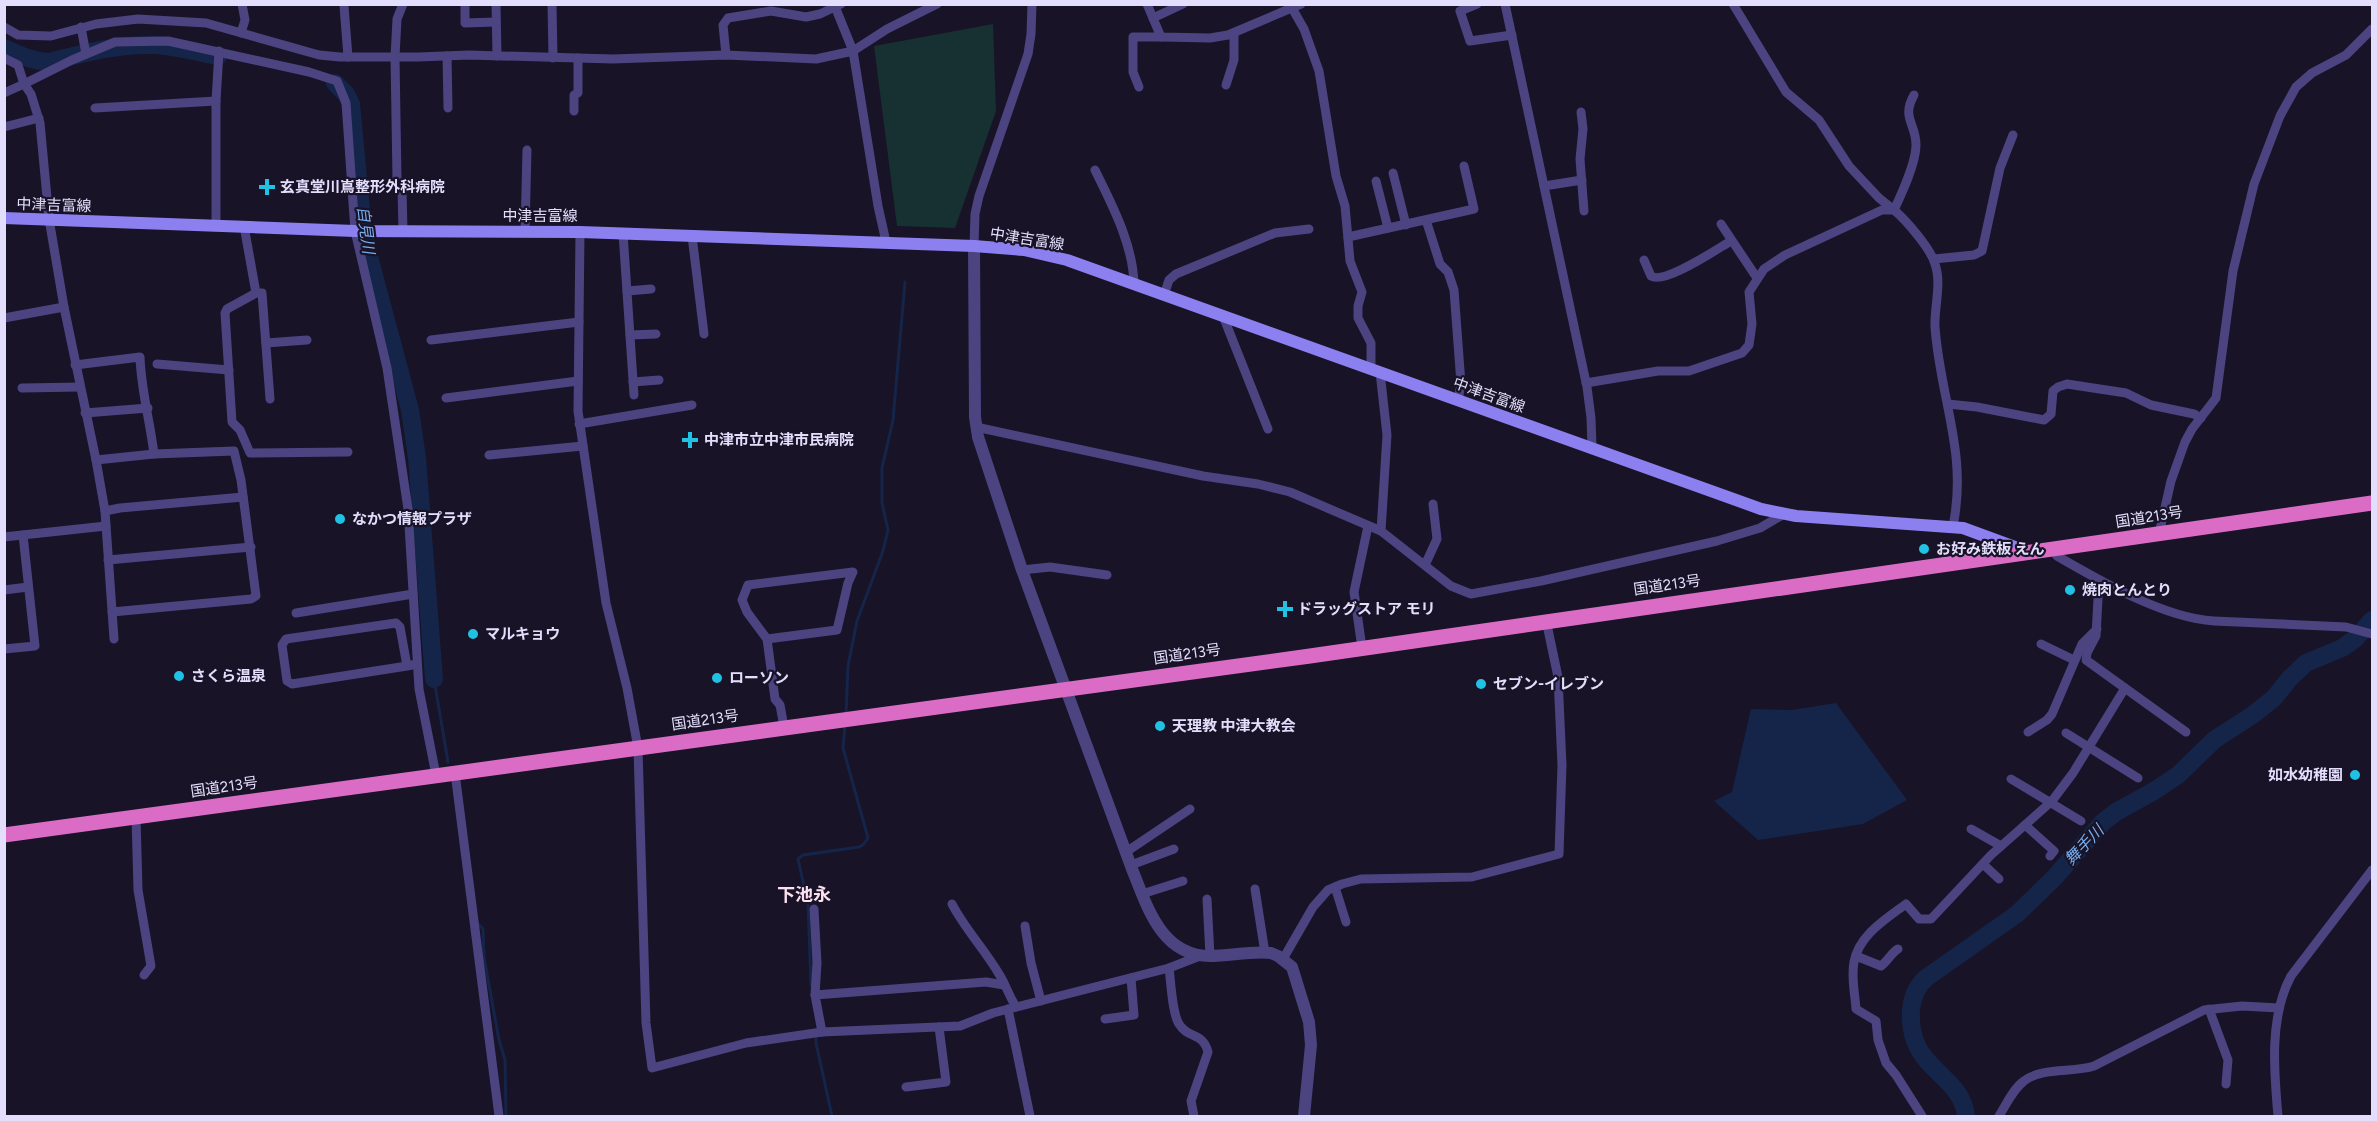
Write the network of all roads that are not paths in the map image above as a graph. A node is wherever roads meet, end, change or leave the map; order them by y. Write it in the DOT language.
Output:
graph roads {
  1 [pos="242,4"];
  2 [pos="402,4"];
  3 [pos="465,4"];
  4 [pos="496,4"];
  5 [pos="552,4"];
  6 [pos="937,4"];
  7 [pos="1032,4"];
  8 [pos="1147,4"];
  9 [pos="1183,4"];
  10 [pos="1477,4"];
  11 [pos="1505,4"];
  12 [pos="1733,4"];
  13 [pos="837,5"];
  14 [pos="344,6"];
  15 [pos="1296,6"];
  16 [pos="1153,18"];
  17 [pos="496,22"];
  18 [pos="4,27"];
  19 [pos="81,27"];
  20 [pos="2373,29"];
  21 [pos="241,33"];
  22 [pos="1234,33"];
  23 [pos="1512,35"];
  24 [pos="1161,37"];
  25 [pos="219,51"];
  26 [pos="853,51"];
  27 [pos="86,54"];
  28 [pos="726,55"];
  29 [pos="447,56"];
  30 [pos="497,56"];
  31 [pos="348,57"];
  32 [pos="395,57"];
  33 [pos="4,58"];
  34 [pos="553,58"];
  35 [pos="578,58"];
  36 [pos="24,84"];
  37 [pos="1226,85"];
  38 [pos="1139,87"];
  39 [pos="4,93"];
  40 [pos="1914,95"];
  41 [pos="216,101"];
  42 [pos="95,108"];
  43 [pos="448,108"];
  44 [pos="574,111"];
  45 [pos="1581,112"];
  46 [pos="39,118"];
  47 [pos="4,128"];
  48 [pos="2013,135"];
  49 [pos="527,150"];
  50 [pos="1464,166"];
  51 [pos="1095,170"];
  52 [pos="1393,173"];
  53 [pos="1581,180"];
  54 [pos="1376,181"];
  55 [pos="1544,186"];
  56 [pos="1894,210"];
  57 [pos="1584,211"];
  58 [pos="4,218"];
  59 [pos="49,219"];
  60 [pos="1426,220"];
  61 [pos="1721,224"];
  62 [pos="216,225"];
  63 [pos="1406,225"];
  64 [pos="244,226"];
  65 [pos="1388,228"];
  66 [pos="1309,229"];
  67 [pos="355,231"];
  68 [pos="403,231"];
  69 [pos="525,231"];
  70 [pos="580,232"];
  71 [pos="623,233"];
  72 [pos="693,236"];
  73 [pos="1348,237"];
  74 [pos="1731,241"];
  75 [pos="886,242"];
  76 [pos="974,246"];
  77 [pos="1934,259"];
  78 [pos="1644,260"];
  79 [pos="1757,278"];
  80 [pos="1134,284"];
  81 [pos="651,289"];
  82 [pos="627,291"];
  83 [pos="256,293"];
  84 [pos="1164,295"];
  85 [pos="64,307"];
  86 [pos="1223,316"];
  87 [pos="4,318"];
  88 [pos="579,322"];
  89 [pos="656,334"];
  90 [pos="704,334"];
  91 [pos="630,335"];
  92 [pos="308,340"];
  93 [pos="431,340"];
  94 [pos="266,343"];
  95 [pos="157,364"];
  96 [pos="75,365"];
  97 [pos="229,370"];
  98 [pos="1376,370"];
  99 [pos="659,380"];
  100 [pos="578,381"];
  101 [pos="633,381"];
  102 [pos="1586,383"];
  103 [pos="80,387"];
  104 [pos="22,388"];
  105 [pos="634,395"];
  106 [pos="446,398"];
  107 [pos="270,399"];
  108 [pos="1458,399"];
  109 [pos="1948,404"];
  110 [pos="692,405"];
  111 [pos="148,408"];
  112 [pos="85,413"];
  113 [pos="2201,418"];
  114 [pos="579,424"];
  115 [pos="976,427"];
  116 [pos="1268,429"];
  117 [pos="583,446"];
  118 [pos="1592,447"];
  119 [pos="348,452"];
  120 [pos="154,454"];
  121 [pos="489,455"];
  122 [pos="96,460"];
  123 [pos="243,497"];
  124 [pos="2373,502"];
  125 [pos="1433,504"];
  126 [pos="105,511"];
  127 [pos="1784,514"];
  128 [pos="106,526"];
  129 [pos="1368,526"];
  130 [pos="1953,526"];
  131 [pos="1381,531"];
  132 [pos="2159,534"];
  133 [pos="23,535"];
  134 [pos="4,537"];
  135 [pos="250,547"];
  136 [pos="2053,550"];
  137 [pos="2032,553"];
  138 [pos="108,560"];
  139 [pos="1425,566"];
  140 [pos="1022,570"];
  141 [pos="1107,576"];
  142 [pos="2099,580"];
  143 [pos="28,587"];
  144 [pos="4,590"];
  145 [pos="413,594"];
  146 [pos="112,612"];
  147 [pos="296,613"];
  148 [pos="1546,620"];
  149 [pos="2097,629"];
  150 [pos="2373,634"];
  151 [pos="114,639"];
  152 [pos="767,639"];
  153 [pos="2041,644"];
  154 [pos="1362,648"];
  155 [pos="4,649"];
  156 [pos="2074,660"];
  157 [pos="412,665"];
  158 [pos="1065,688"];
  159 [pos="2125,688"];
  160 [pos="784,727"];
  161 [pos="2028,732"];
  162 [pos="2186,732"];
  163 [pos="2066,733"];
  164 [pos="638,747"];
  165 [pos="2089,747"];
  166 [pos="455,773"];
  167 [pos="436,776"];
  168 [pos="2138,778"];
  169 [pos="2011,779"];
  170 [pos="2050,802"];
  171 [pos="1190,809"];
  172 [pos="136,817"];
  173 [pos="2081,821"];
  174 [pos="2025,825"];
  175 [pos="1971,829"];
  176 [pos="4,835"];
  177 [pos="2001,846"];
  178 [pos="1174,849"];
  179 [pos="1126,852"];
  180 [pos="2050,856"];
  181 [pos="1983,864"];
  182 [pos="1131,865"];
  183 [pos="2372,872"];
  184 [pos="1999,879"];
  185 [pos="1183,881"];
  186 [pos="1335,887"];
  187 [pos="1255,889"];
  188 [pos="1142,894"];
  189 [pos="1207,898"];
  190 [pos="952,904"];
  191 [pos="814,909"];
  192 [pos="1346,922"];
  193 [pos="1025,926"];
  194 [pos="1898,950"];
  195 [pos="1265,953"];
  196 [pos="1205,956"];
  197 [pos="1856,956"];
  198 [pos="1283,959"];
  199 [pos="1169,968"];
  200 [pos="144,975"];
  201 [pos="1131,978"];
  202 [pos="1004,985"];
  203 [pos="815,995"];
  204 [pos="1041,1001"];
  205 [pos="1012,1008"];
  206 [pos="2279,1008"];
  207 [pos="2209,1009"];
  208 [pos="1104,1018"];
  209 [pos="939,1027"];
  210 [pos="822,1032"];
  211 [pos="2226,1084"];
  212 [pos="906,1087"];
  213 [pos="500,1116"];
  214 [pos="1030,1116"];
  215 [pos="1194,1116"];
  216 [pos="1304,1116"];
  217 [pos="1922,1116"];
  218 [pos="1999,1116"];
  219 [pos="2278,1116"];
  1 -- 21 [label="street"];
  2 -- 32 [label="street"];
  3 -- 17 [label="street"];
  4 -- 17 [label="street"];
  5 -- 34 [label="street"];
  6 -- 26 [label="street"];
  7 -- 76 [label="street"];
  8 -- 16 [label="street"];
  9 -- 16 [label="street"];
  10 -- 23 [label="street"];
  11 -- 23 [label="street"];
  12 -- 56 [label="street"];
  13 -- 26 [label="street"];
  13 -- 28 [label="street"];
  14 -- 31 [label="street"];
  15 -- 22 [label="street"];
  15 -- 73 [label="street"];
  16 -- 24 [label="street"];
  17 -- 30 [label="street"];
  18 -- 19 [label="street"];
  19 -- 21 [label="street"];
  19 -- 27 [label="street"];
  20 -- 113 [label="street"];
  21 -- 31 [label="street"];
  22 -- 24 [label="street"];
  22 -- 37 [label="street"];
  23 -- 55 [label="street"];
  24 -- 38 [label="street"];
  25 -- 27 [label="street"];
  25 -- 41 [label="street"];
  25 -- 67 [label="street"];
  26 -- 28 [label="street"];
  26 -- 75 [label="street"];
  27 -- 36 [label="street"];
  28 -- 35 [label="street"];
  29 -- 30 [label="street"];
  29 -- 32 [label="street"];
  29 -- 43 [label="street"];
  30 -- 34 [label="street"];
  31 -- 32 [label="street"];
  32 -- 68 [label="street"];
  33 -- 36 [label="street"];
  34 -- 35 [label="street"];
  35 -- 44 [label="street"];
  36 -- 39 [label="street"];
  36 -- 46 [label="street"];
  40 -- 56 [label="street"];
  41 -- 42 [label="street"];
  41 -- 62 [label="street"];
  45 -- 53 [label="street"];
  46 -- 47 [label="street"];
  46 -- 59 [label="street"];
  48 -- 77 [label="street"];
  49 -- 69 [label="street"];
  50 -- 60 [label="street"];
  51 -- 80 [label="street"];
  52 -- 63 [label="street"];
  53 -- 55 [label="street"];
  53 -- 57 [label="street"];
  54 -- 65 [label="street"];
  55 -- 102 [label="street"];
  56 -- 77 [label="street"];
  56 -- 79 [label="street"];
  58 -- 59 [label="main road, 中津吉富線"];
  59 -- 62 [label="main road, 中津吉富線"];
  59 -- 85 [label="street"];
  60 -- 63 [label="street"];
  60 -- 108 [label="street"];
  61 -- 74 [label="street"];
  62 -- 64 [label="main road, 中津吉富線"];
  63 -- 65 [label="street"];
  64 -- 67 [label="main road, 中津吉富線"];
  64 -- 83 [label="street"];
  65 -- 73 [label="street"];
  66 -- 84 [label="street"];
  67 -- 68 [label="main road, 中津吉富線"];
  67 -- 145 [label="street"];
  68 -- 69 [label="main road, 中津吉富線"];
  69 -- 70 [label="main road, 中津吉富線"];
  70 -- 71 [label="main road, 中津吉富線"];
  70 -- 88 [label="street"];
  71 -- 72 [label="main road, 中津吉富線"];
  71 -- 82 [label="street"];
  72 -- 75 [label="main road, 中津吉富線"];
  72 -- 90 [label="street"];
  73 -- 98 [label="street"];
  74 -- 78 [label="street"];
  74 -- 79 [label="street"];
  75 -- 76 [label="main road, 中津吉富線"];
  76 -- 80 [label="main road, 中津吉富線"];
  76 -- 115 [label="street"];
  77 -- 109 [label="street"];
  79 -- 102 [label="street"];
  80 -- 84 [label="main road, 中津吉富線"];
  81 -- 82 [label="street"];
  82 -- 91 [label="street"];
  83 -- 94 [label="street"];
  83 -- 97 [label="street"];
  84 -- 86 [label="main road, 中津吉富線"];
  85 -- 87 [label="street"];
  85 -- 96 [label="street"];
  86 -- 98 [label="main road, 中津吉富線"];
  86 -- 116 [label="street"];
  88 -- 93 [label="street"];
  88 -- 100 [label="street"];
  89 -- 91 [label="street"];
  91 -- 101 [label="street"];
  92 -- 94 [label="street"];
  94 -- 107 [label="street"];
  95 -- 97 [label="street"];
  96 -- 103 [label="street"];
  96 -- 111 [label="street"];
  97 -- 119 [label="street"];
  98 -- 108 [label="main road, 中津吉富線"];
  98 -- 131 [label="street"];
  99 -- 101 [label="street"];
  100 -- 106 [label="street"];
  100 -- 114 [label="street"];
  101 -- 105 [label="street"];
  102 -- 118 [label="street"];
  103 -- 104 [label="street"];
  103 -- 112 [label="street"];
  108 -- 118 [label="main road, 中津吉富線"];
  109 -- 113 [label="street"];
  109 -- 130 [label="street"];
  110 -- 114 [label="street"];
  111 -- 112 [label="street"];
  111 -- 120 [label="street"];
  112 -- 122 [label="street"];
  113 -- 132 [label="street"];
  114 -- 117 [label="street"];
  115 -- 129 [label="street"];
  115 -- 140 [label="street"];
  117 -- 121 [label="street"];
  117 -- 164 [label="street"];
  118 -- 127 [label="main road, 中津吉富線"];
  120 -- 122 [label="street"];
  120 -- 123 [label="street"];
  122 -- 126 [label="street"];
  123 -- 126 [label="street"];
  123 -- 135 [label="street"];
  124 -- 132 [label="highway, 国道213号"];
  125 -- 139 [label="street"];
  126 -- 128 [label="street"];
  127 -- 130 [label="main road, 中津吉富線"];
  127 -- 139 [label="street"];
  128 -- 133 [label="street"];
  128 -- 138 [label="street"];
  129 -- 131 [label="street"];
  129 -- 154 [label="street"];
  130 -- 137 [label="main road, 中津吉富線"];
  131 -- 139 [label="street"];
  132 -- 136 [label="highway, 国道213号"];
  133 -- 134 [label="street"];
  133 -- 143 [label="street"];
  135 -- 138 [label="street"];
  135 -- 146 [label="street"];
  136 -- 137 [label="highway, 国道213号"];
  136 -- 142 [label="street"];
  137 -- 148 [label="highway, 国道213号"];
  138 -- 146 [label="street"];
  140 -- 141 [label="street"];
  140 -- 158 [label="street"];
  142 -- 149 [label="street"];
  142 -- 150 [label="street"];
  143 -- 144 [label="street"];
  143 -- 155 [label="street"];
  145 -- 147 [label="street"];
  145 -- 157 [label="street"];
  146 -- 151 [label="street"];
  148 -- 154 [label="highway, 国道213号"];
  148 -- 186 [label="street"];
  149 -- 156 [label="street"];
  149 -- 159 [label="street"];
  152 -- 152 [label="street"];
  152 -- 160 [label="street"];
  153 -- 156 [label="street"];
  154 -- 158 [label="highway, 国道213号"];
  156 -- 161 [label="street"];
  157 -- 157 [label="street"];
  157 -- 167 [label="street"];
  158 -- 160 [label="highway, 国道213号"];
  158 -- 179 [label="street"];
  159 -- 162 [label="street"];
  159 -- 165 [label="street"];
  160 -- 164 [label="highway, 国道213号"];
  163 -- 165 [label="street"];
  164 -- 166 [label="highway, 国道213号"];
  164 -- 210 [label="street"];
  165 -- 168 [label="street"];
  165 -- 170 [label="street"];
  166 -- 167 [label="highway, 国道213号"];
  166 -- 213 [label="street"];
  167 -- 172 [label="highway, 国道213号"];
  169 -- 170 [label="street"];
  170 -- 173 [label="street"];
  170 -- 174 [label="street"];
  171 -- 179 [label="street"];
  172 -- 176 [label="highway, 国道213号"];
  172 -- 200 [label="street"];
  174 -- 177 [label="street"];
  174 -- 180 [label="street"];
  175 -- 177 [label="street"];
  177 -- 181 [label="street"];
  178 -- 182 [label="street"];
  179 -- 182 [label="street"];
  181 -- 184 [label="street"];
  181 -- 197 [label="street"];
  182 -- 188 [label="street"];
  183 -- 206 [label="street"];
  185 -- 188 [label="street"];
  186 -- 192 [label="street"];
  186 -- 198 [label="street"];
  187 -- 195 [label="street"];
  188 -- 196 [label="street"];
  189 -- 196 [label="street"];
  190 -- 202 [label="street"];
  191 -- 203 [label="street"];
  193 -- 204 [label="street"];
  194 -- 197 [label="street"];
  195 -- 196 [label="street"];
  195 -- 198 [label="street"];
  196 -- 199 [label="street"];
  197 -- 217 [label="street"];
  198 -- 216 [label="street"];
  199 -- 201 [label="street"];
  199 -- 215 [label="street"];
  201 -- 204 [label="street"];
  201 -- 208 [label="street"];
  202 -- 203 [label="street"];
  202 -- 205 [label="street"];
  203 -- 210 [label="street"];
  204 -- 205 [label="street"];
  205 -- 209 [label="street"];
  205 -- 214 [label="street"];
  206 -- 207 [label="street"];
  206 -- 219 [label="street"];
  207 -- 211 [label="street"];
  207 -- 218 [label="street"];
  209 -- 210 [label="street"];
  209 -- 212 [label="street"];
}
